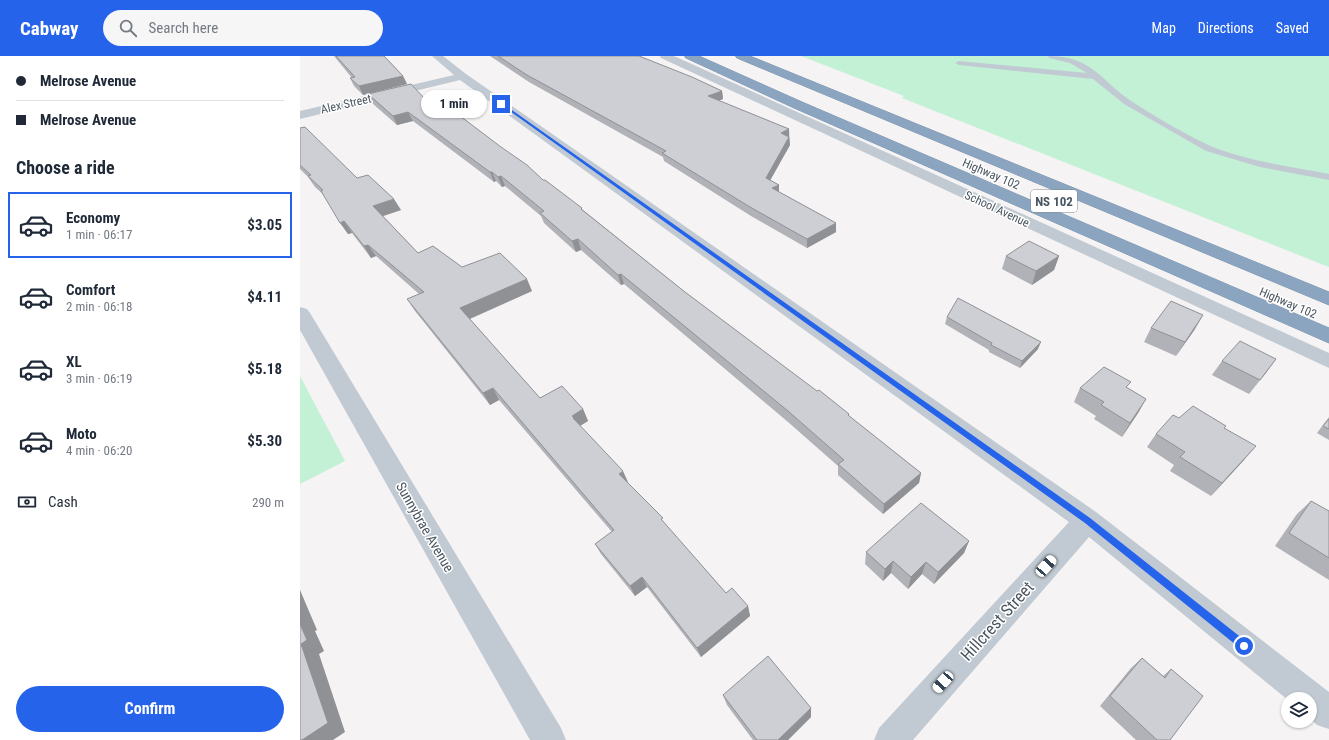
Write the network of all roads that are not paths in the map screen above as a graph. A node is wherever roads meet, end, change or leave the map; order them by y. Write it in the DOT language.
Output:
graph roads {
  1 [pos="437,56"];
  2 [pos="665,56"];
  3 [pos="690,56"];
  4 [pos="767,56"];
  5 [pos="1052,56"];
  6 [pos="736,59"];
  7 [pos="959,63"];
  8 [pos="462,76"];
  9 [pos="1095,76"];
  10 [pos="300,115"];
  11 [pos="1329,177"];
  12 [pos="1206,248"];
  13 [pos="1329,299"];
  14 [pos="300,313"];
  15 [pos="1329,321"];
  16 [pos="1329,336"];
  17 [pos="1329,361"];
  18 [pos="1087,520"];
  19 [pos="1329,713"];
  20 [pos="549,740"];
  21 [pos="891,740"];
  1 -- 8 [label="street"];
  2 -- 17 [label="street, School Avenue"];
  3 -- 16 [label="highway"];
  4 -- 12 [label="highway"];
  5 -- 9 [label="lane"];
  6 -- 12 [label="highway, Highway 102 / NS 102"];
  6 -- 15 [label="highway, Highway 102 / NS 102"];
  7 -- 9 [label="lane"];
  8 -- 10 [label="street, Alex Street"];
  8 -- 18 [label="street"];
  9 -- 11 [label="lane"];
  12 -- 13 [label="highway, Highway 102 / NS 102"];
  14 -- 20 [label="street, Sunnybrae Avenue"];
  18 -- 19 [label="street"];
  18 -- 21 [label="street, Hillcrest Street"];
}
